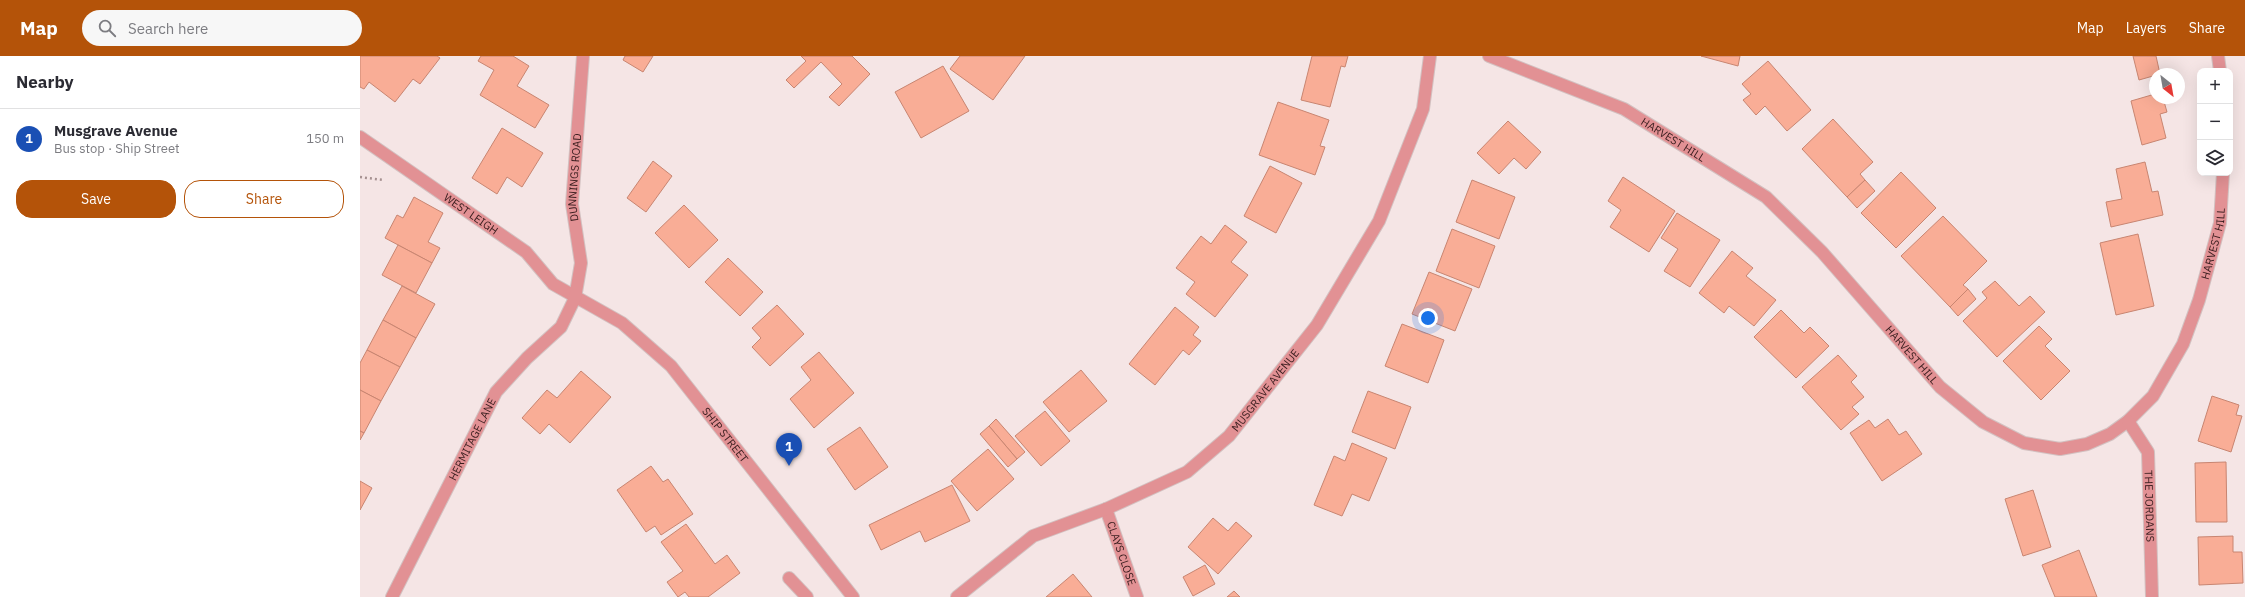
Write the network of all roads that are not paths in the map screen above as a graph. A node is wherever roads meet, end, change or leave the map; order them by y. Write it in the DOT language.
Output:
graph roads {
  1 [pos="583,56"];
  2 [pos="1430,56"];
  3 [pos="1489,56"];
  4 [pos="2218,56"];
  5 [pos="2220,68"];
  6 [pos="360,137"];
  7 [pos="2223,176"];
  8 [pos="575,298"];
  9 [pos="2128,421"];
  10 [pos="1106,509"];
  11 [pos="789,578"];
  12 [pos="392,597"];
  13 [pos="807,597"];
  14 [pos="852,597"];
  15 [pos="957,597"];
  16 [pos="1137,597"];
  17 [pos="2152,597"];
  1 -- 8 [label="street, DUNNINGS ROAD"];
  2 -- 10 [label="street, MUSGRAVE AVENUE"];
  3 -- 9 [label="street, HARVEST HILL"];
  4 -- 5 [label="street"];
  6 -- 8 [label="street, WEST LEIGH"];
  7 -- 9 [label="street, HARVEST HILL"];
  8 -- 12 [label="street, HERMITAGE LANE"];
  8 -- 14 [label="street, SHIP STREET"];
  9 -- 17 [label="street, THE JORDANS"];
  10 -- 15 [label="street, MUSGRAVE AVENUE"];
  10 -- 16 [label="street, CLAYS CLOSE"];
  11 -- 13 [label="street"];
}
